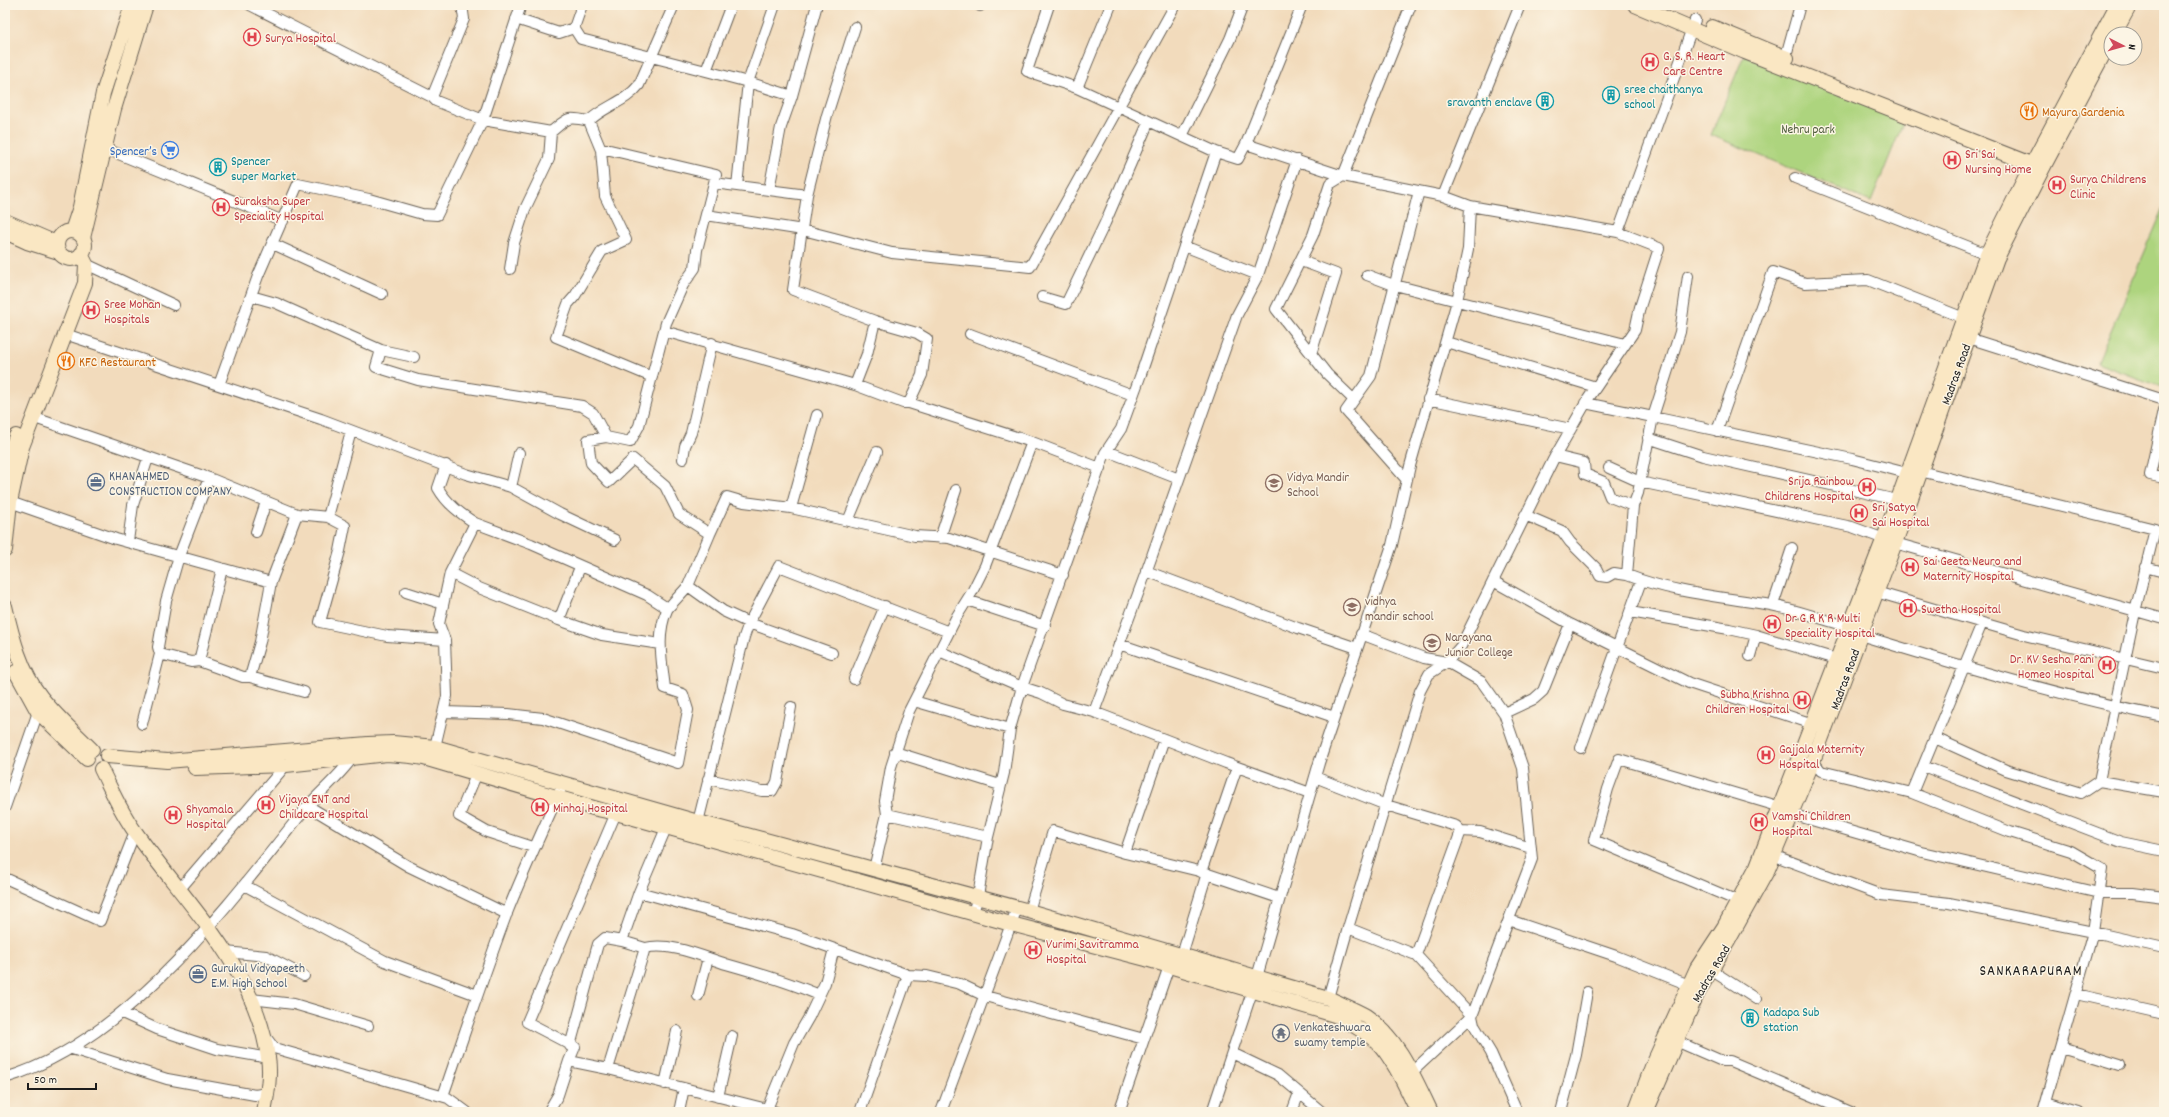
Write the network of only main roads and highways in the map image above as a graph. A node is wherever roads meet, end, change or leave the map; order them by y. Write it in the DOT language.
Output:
graph roads {
  1 [pos="132,5"];
  2 [pos="146,5"];
  3 [pos="1635,5"];
  4 [pos="1660,5"];
  5 [pos="2118,5"];
  6 [pos="2130,5"];
  7 [pos="1694,24"];
  8 [pos="2118,26"];
  9 [pos="2103,54"];
  10 [pos="2039,163"];
  11 [pos="5,222"];
  12 [pos="5,232"];
  13 [pos="77,235"];
  14 [pos="58,248"];
  15 [pos="1992,256"];
  16 [pos="80,259"];
  17 [pos="5,468"];
  18 [pos="1914,472"];
  19 [pos="1890,540"];
  20 [pos="5,550"];
  21 [pos="5,606"];
  22 [pos="1855,631"];
  23 [pos="5,643"];
  24 [pos="1845,661"];
  25 [pos="412,750"];
  26 [pos="354,751"];
  27 [pos="89,755"];
  28 [pos="105,763"];
  29 [pos="182,764"];
  30 [pos="1786,811"];
  31 [pos="1768,854"];
  32 [pos="264,1112"];
  33 [pos="1418,1112"];
  34 [pos="1431,1112"];
  35 [pos="1635,1112"];
  36 [pos="1646,1112"];
  1 -- 13 [label="main road"];
  2 -- 13 [label="main road"];
  3 -- 7 [label="main road"];
  4 -- 7 [label="main road"];
  5 -- 10 [label="main road"];
  6 -- 8 [label="main road"];
  7 -- 10 [label="main road"];
  9 -- 10 [label="main road, Madras Road"];
  10 -- 15 [label="main road, Madras Road"];
  11 -- 14 [label="main road"];
  12 -- 14 [label="main road"];
  13 -- 14 [label="main road"];
  13 -- 16 [label="main road"];
  14 -- 16 [label="main road"];
  15 -- 18 [label="main road, Madras Road"];
  15 -- 18 [label="main road"];
  16 -- 17 [label="main road"];
  16 -- 20 [label="main road"];
  18 -- 19 [label="main road, Madras Road"];
  18 -- 19 [label="main road"];
  19 -- 22 [label="main road"];
  19 -- 22 [label="main road, Madras Road"];
  21 -- 27 [label="main road"];
  22 -- 24 [label="main road"];
  23 -- 27 [label="main road"];
  24 -- 30 [label="main road"];
  24 -- 30 [label="main road, Madras Road"];
  25 -- 26 [label="main road"];
  25 -- 33 [label="main road"];
  25 -- 34 [label="main road"];
  26 -- 29 [label="main road"];
  26 -- 29 [label="main road"];
  27 -- 28 [label="main road"];
  28 -- 29 [label="main road"];
  28 -- 32 [label="main road"];
  30 -- 31 [label="main road"];
  31 -- 35 [label="main road"];
  31 -- 36 [label="main road, Madras Road"];
}
